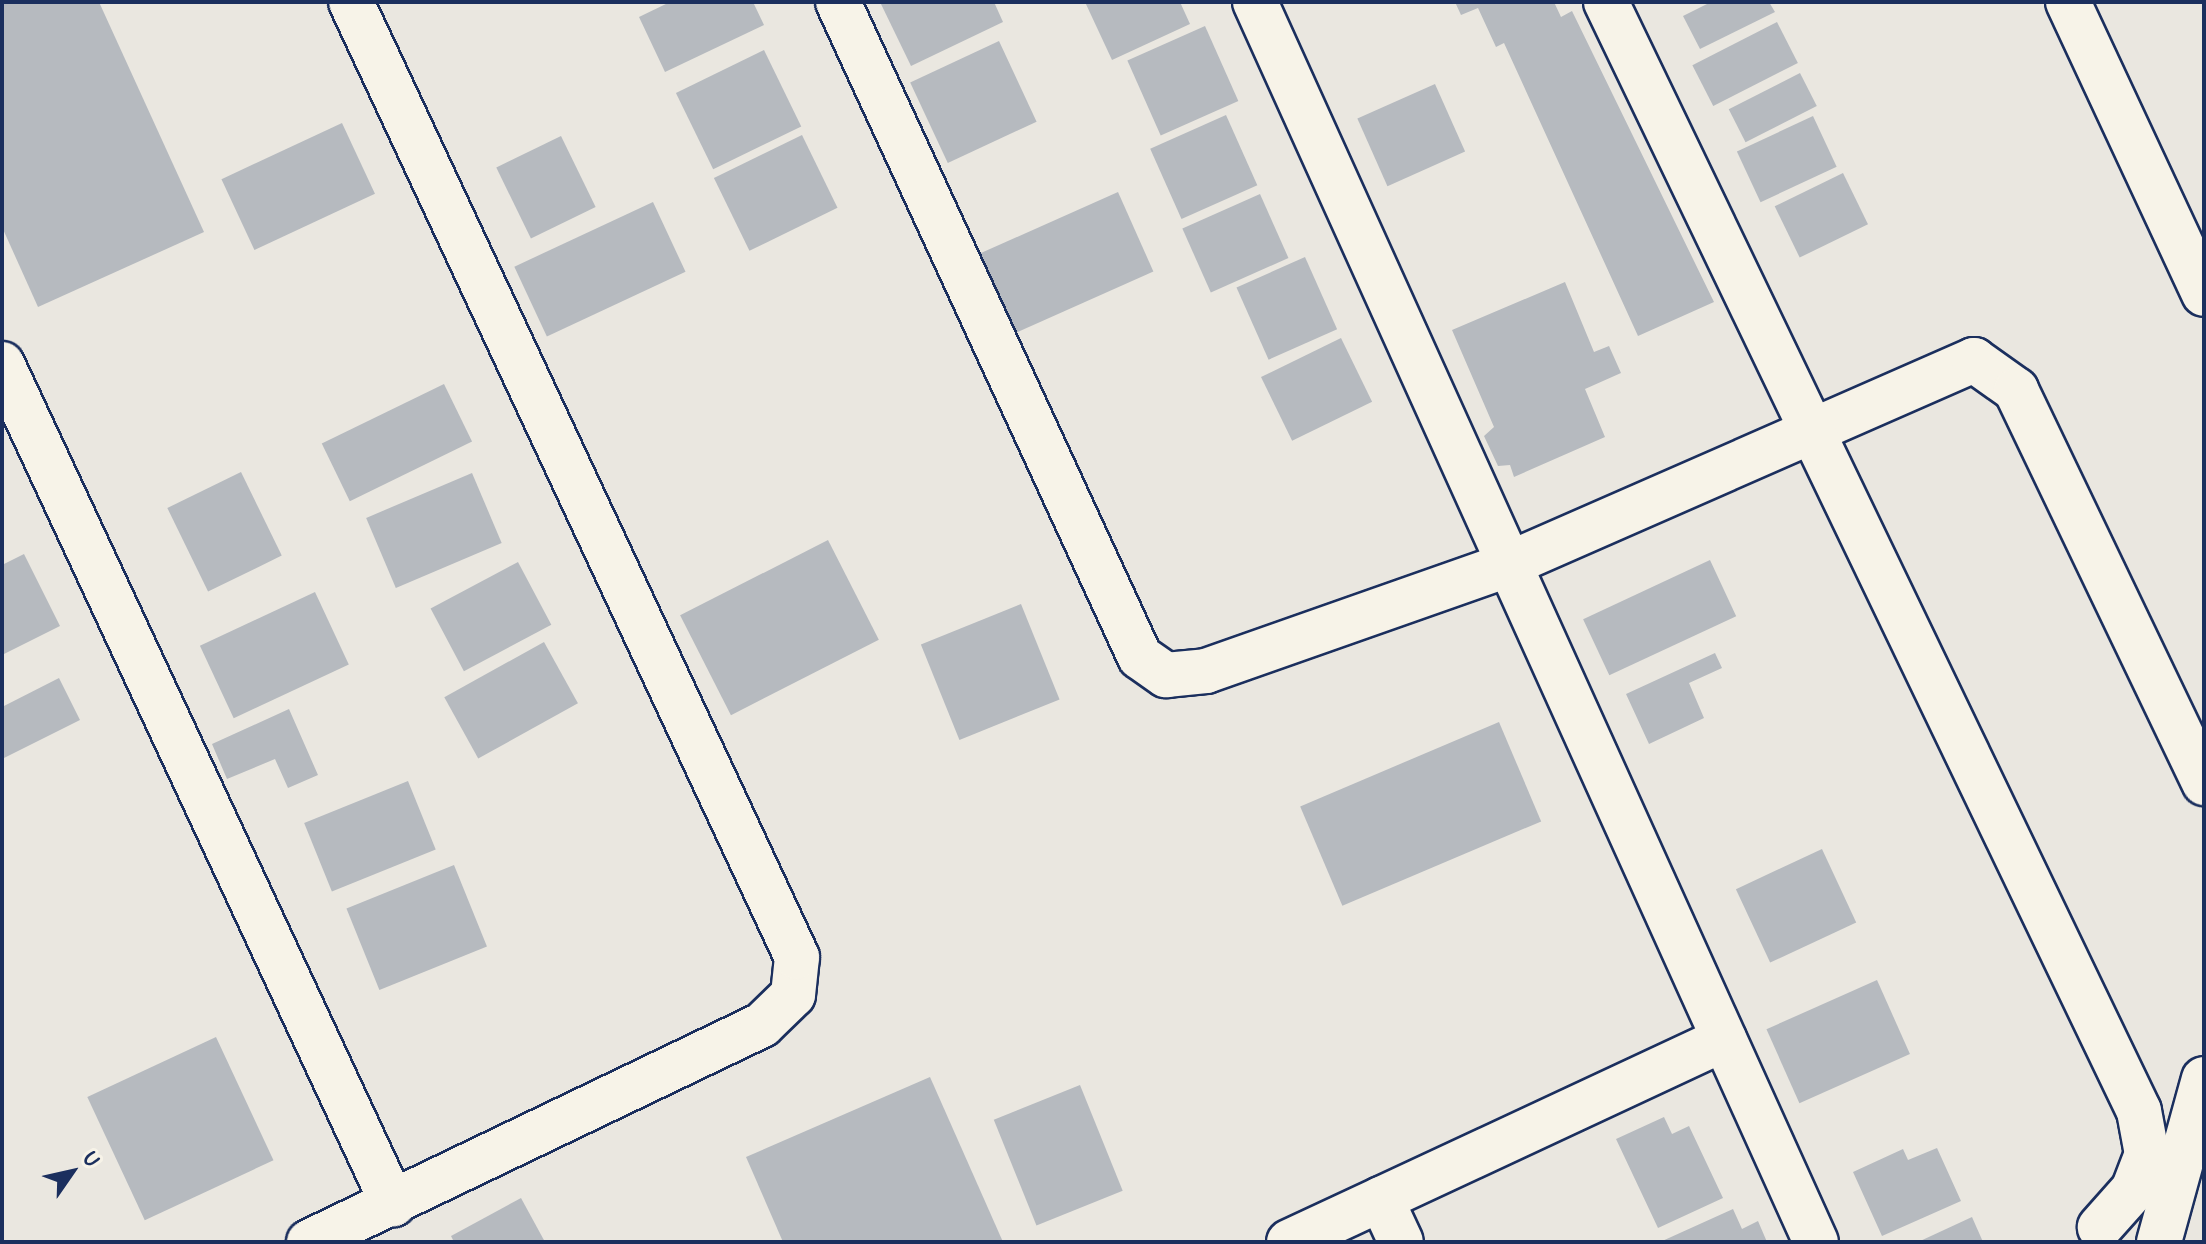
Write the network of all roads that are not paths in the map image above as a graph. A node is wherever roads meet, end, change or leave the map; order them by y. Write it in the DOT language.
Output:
graph roads {
  1 [pos="351,2"];
  2 [pos="838,2"];
  3 [pos="1255,2"];
  4 [pos="1606,2"];
  5 [pos="2068,2"];
  6 [pos="2204,294"];
  7 [pos="2,364"];
  8 [pos="1813,430"];
  9 [pos="1509,564"];
  10 [pos="2204,783"];
  11 [pos="1724,1039"];
  12 [pos="2204,1079"];
  13 [pos="1381,1199"];
  14 [pos="393,1204"];
  15 [pos="2100,1227"];
  16 [pos="309,1242"];
  17 [pos="1289,1242"];
  18 [pos="1401,1242"];
  19 [pos="1816,1242"];
  20 [pos="2159,1242"];
  1 -- 14 [label="street"];
  2 -- 9 [label="street"];
  3 -- 9 [label="street"];
  4 -- 8 [label="street"];
  5 -- 6 [label="street"];
  7 -- 14 [label="street"];
  8 -- 9 [label="street"];
  8 -- 10 [label="street"];
  8 -- 15 [label="street"];
  9 -- 11 [label="street"];
  11 -- 13 [label="street"];
  11 -- 19 [label="street"];
  12 -- 20 [label="street"];
  13 -- 17 [label="street"];
  13 -- 18 [label="street"];
  14 -- 16 [label="street"];
}
